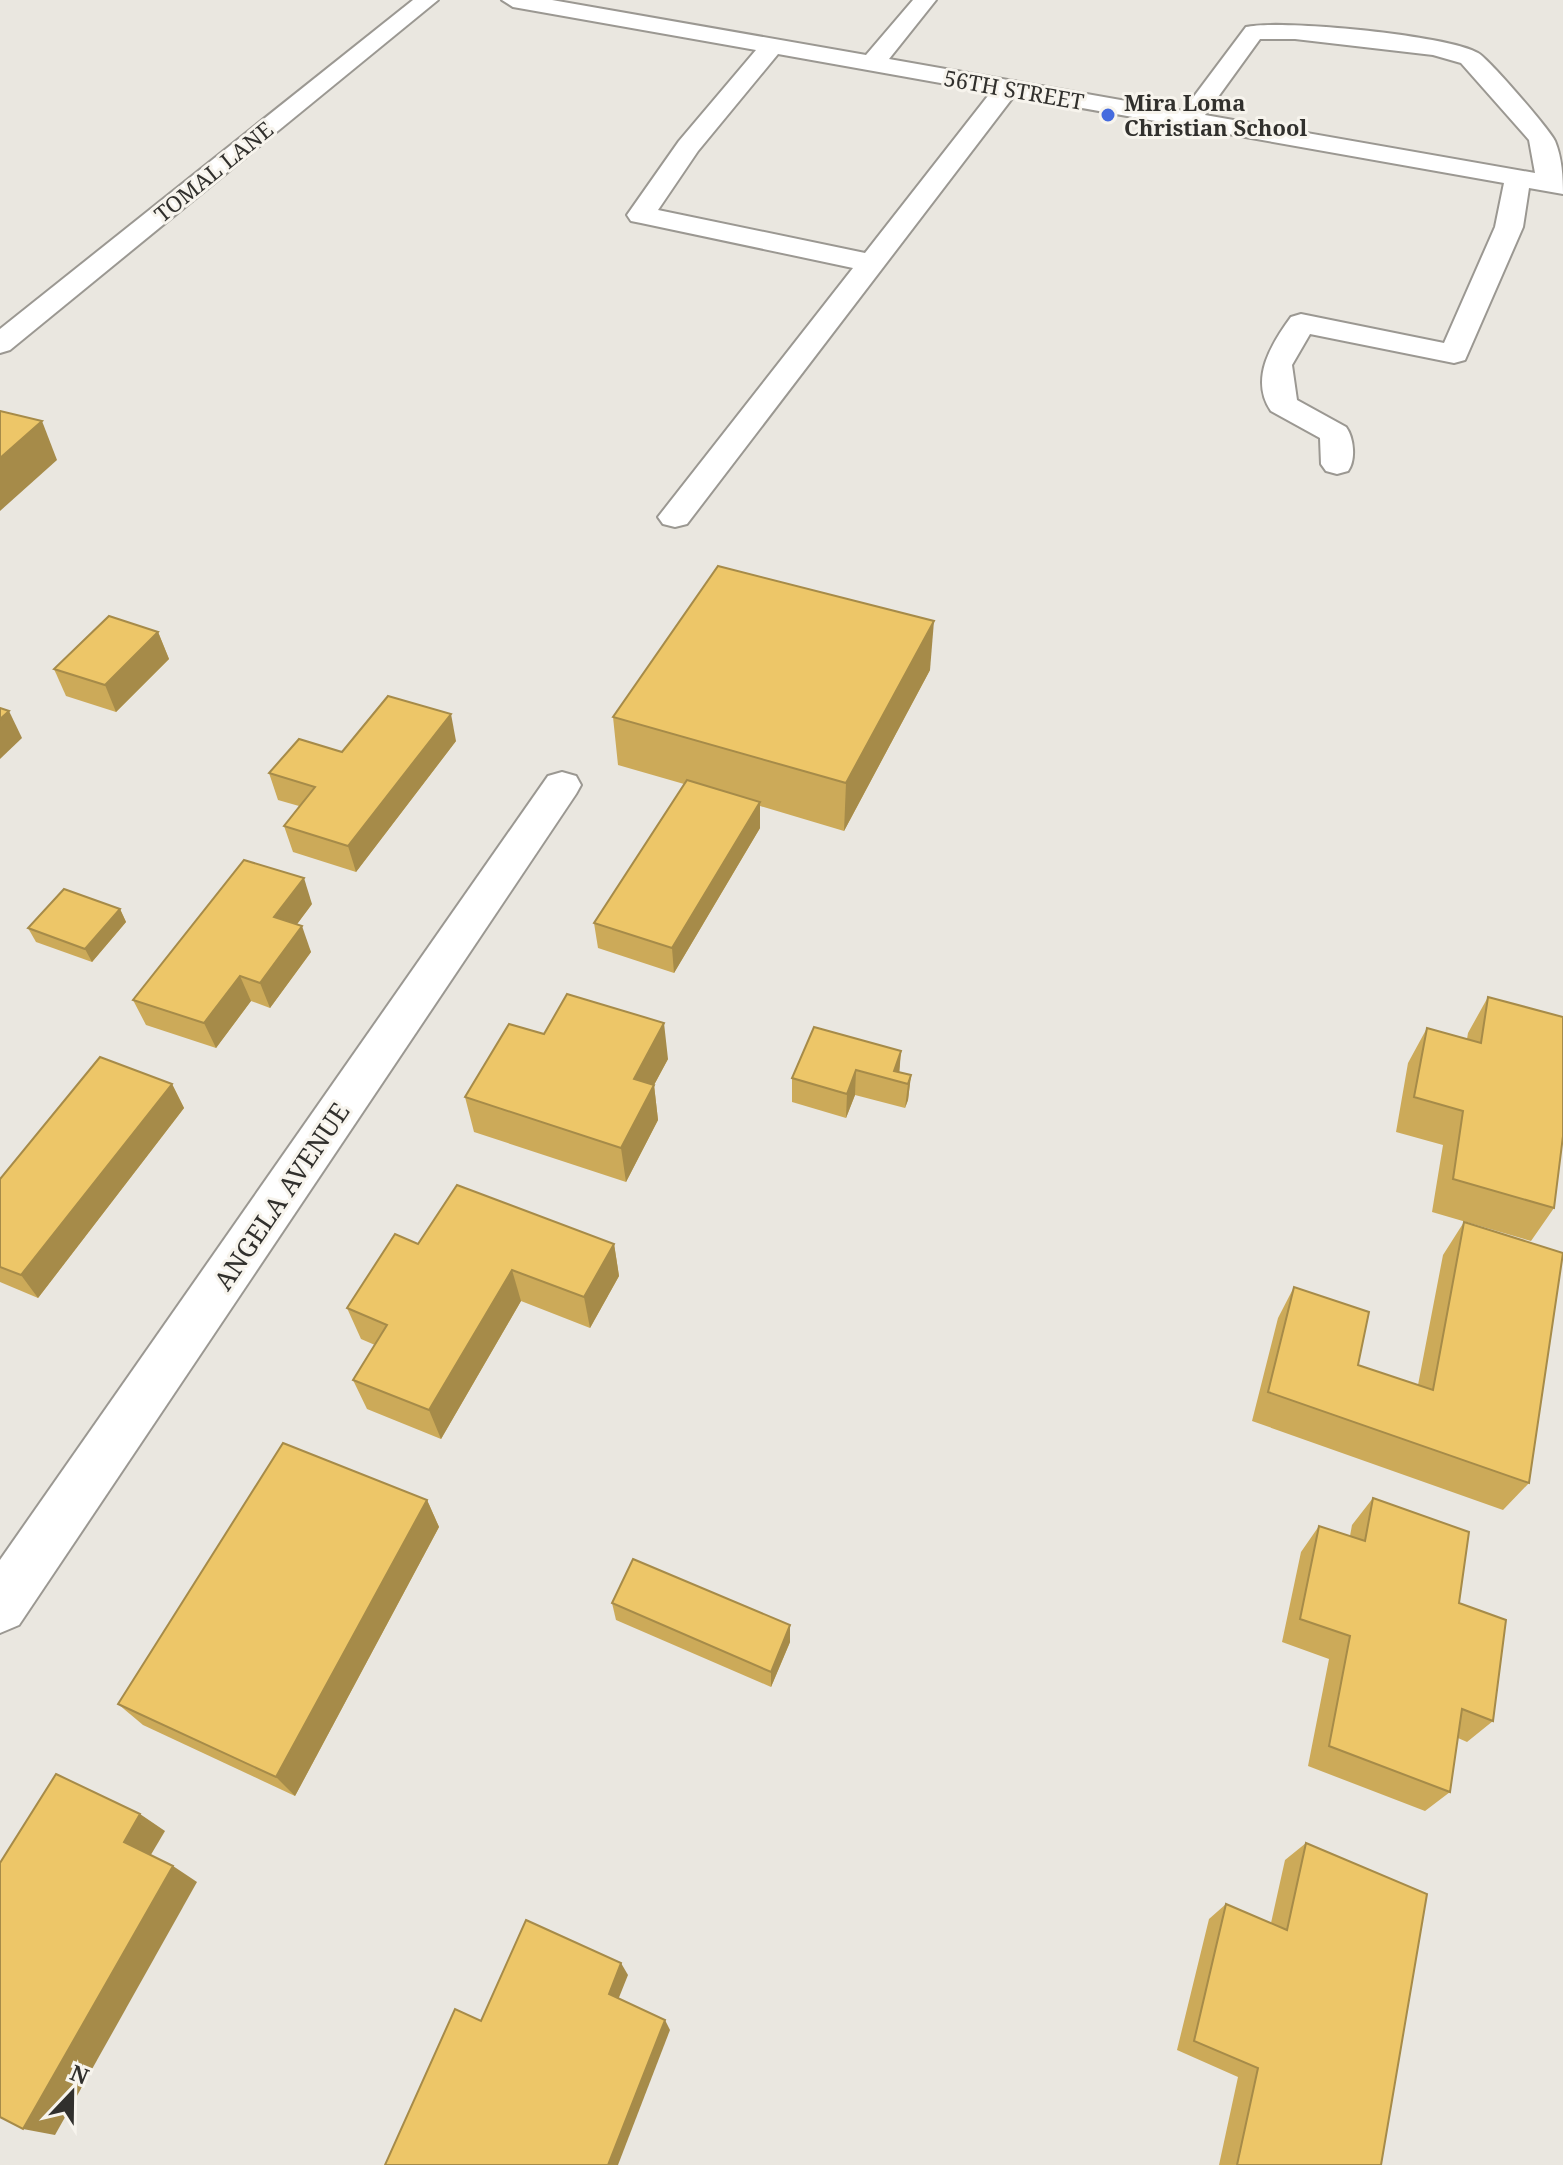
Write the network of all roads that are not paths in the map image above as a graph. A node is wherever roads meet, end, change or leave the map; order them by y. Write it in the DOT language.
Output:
graph roads {
  1 [pos="427,0"];
  2 [pos="513,0"];
  3 [pos="925,0"];
  4 [pos="772,46"];
  5 [pos="872,64"];
  6 [pos="1007,88"];
  7 [pos="1189,120"];
  8 [pos="1518,178"];
  9 [pos="1555,185"];
  10 [pos="872,263"];
  11 [pos="0,344"];
  12 [pos="1337,464"];
  13 [pos="675,517"];
  14 [pos="562,785"];
  15 [pos="0,1606"];
  1 -- 11 [label="street, TOMAL LANE"];
  2 -- 4 [label="street, 56TH STREET"];
  3 -- 5 [label="street"];
  4 -- 5 [label="street, 56TH STREET"];
  4 -- 10 [label="street"];
  5 -- 6 [label="street, 56TH STREET"];
  6 -- 7 [label="street, 56TH STREET"];
  6 -- 10 [label="street"];
  7 -- 8 [label="street, 56TH STREET"];
  7 -- 9 [label="street"];
  8 -- 9 [label="street, 56TH STREET"];
  8 -- 12 [label="street"];
  10 -- 13 [label="street"];
  14 -- 15 [label="street, ANGELA AVENUE"];
}
